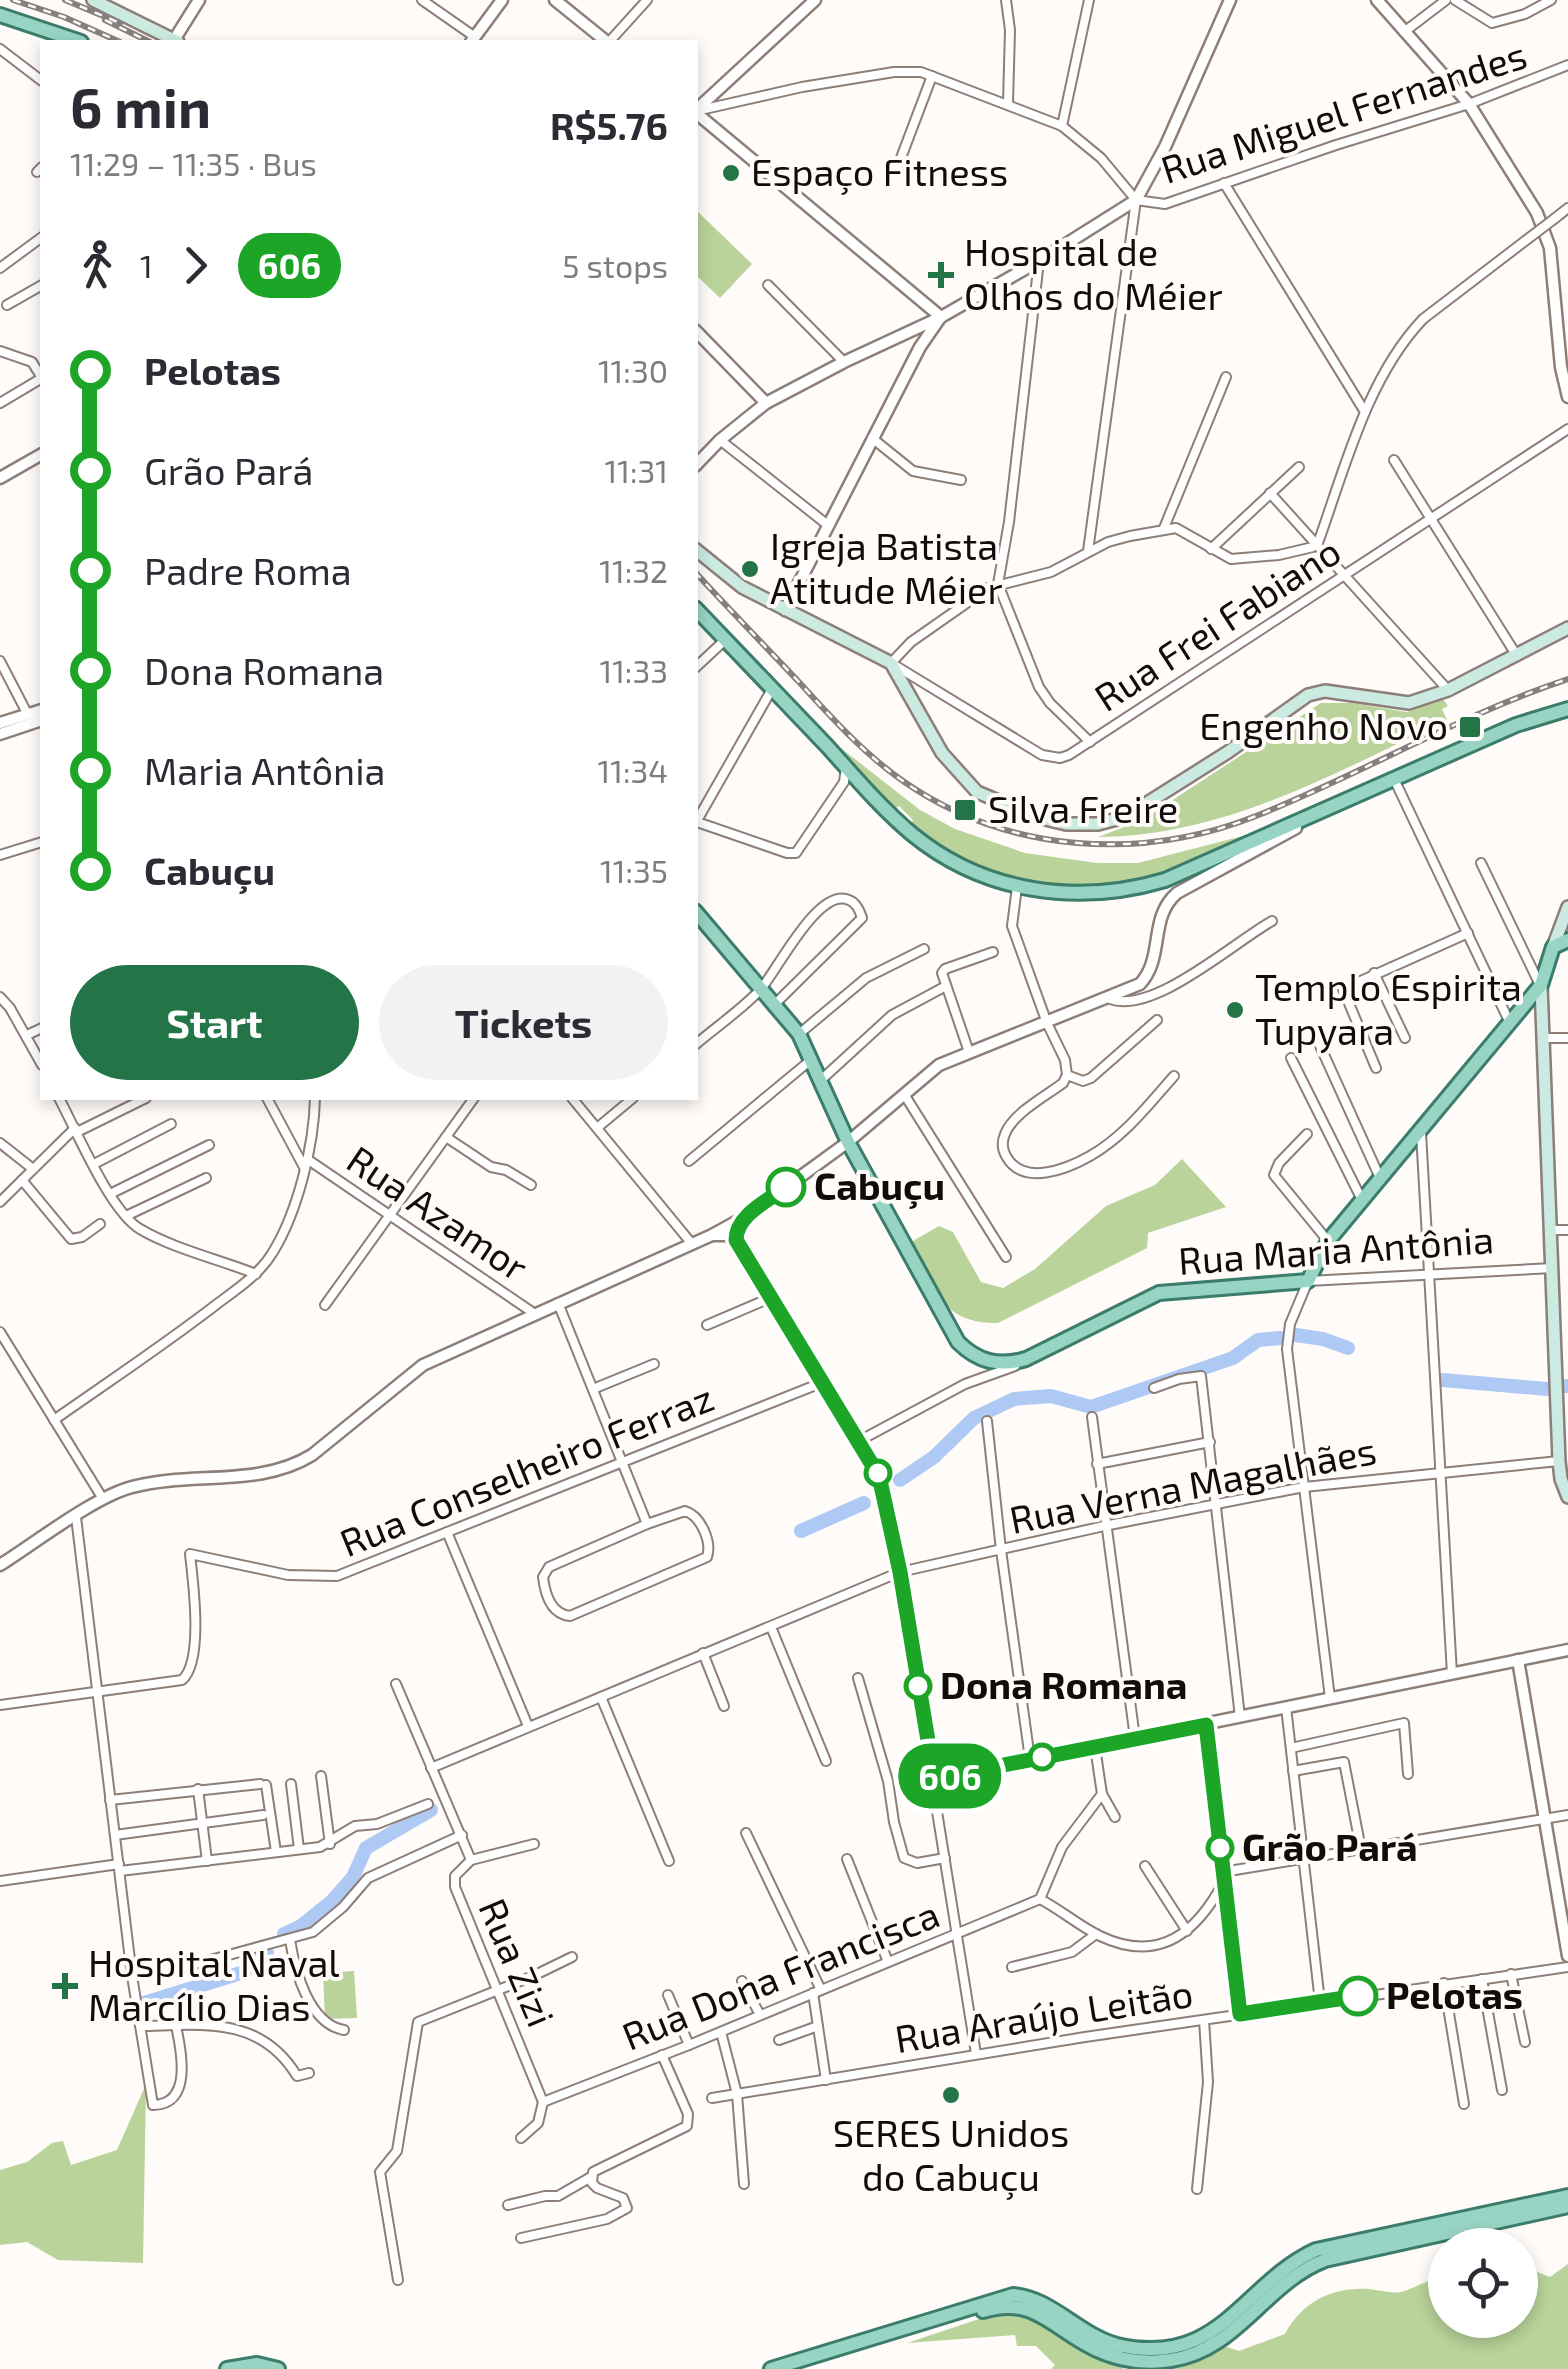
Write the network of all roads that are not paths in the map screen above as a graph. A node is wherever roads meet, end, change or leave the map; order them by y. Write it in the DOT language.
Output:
graph roads {
  1 [pos="93,0"];
  2 [pos="199,0"];
  3 [pos="422,0"];
  4 [pos="502,0"];
  5 [pos="555,0"];
  6 [pos="647,0"];
  7 [pos="815,0"];
  8 [pos="1006,0"];
  9 [pos="1089,0"];
  10 [pos="1230,0"];
  11 [pos="1377,0"];
  12 [pos="1446,0"];
  13 [pos="1455,0"];
  14 [pos="1551,0"];
  15 [pos="0,15"];
  16 [pos="1404,32"];
  17 [pos="75,40"];
  18 [pos="174,40"];
  19 [pos="177,40"];
  20 [pos="473,40"];
  21 [pos="605,40"];
  22 [pos="610,40"];
  23 [pos="0,49"];
  24 [pos="1568,65"];
  25 [pos="932,76"];
  26 [pos="40,80"];
  27 [pos="1008,104"];
  28 [pos="1468,104"];
  29 [pos="698,109"];
  30 [pos="698,111"];
  31 [pos="698,114"];
  32 [pos="1062,126"];
  33 [pos="896,171"];
  34 [pos="1224,183"];
  35 [pos="1136,200"];
  36 [pos="1568,208"];
  37 [pos="40,238"];
  38 [pos="1039,261"];
  39 [pos="0,268"];
  40 [pos="768,285"];
  41 [pos="40,287"];
  42 [pos="7,305"];
  43 [pos="941,317"];
  44 [pos="698,333"];
  45 [pos="0,351"];
  46 [pos="844,362"];
  47 [pos="40,375"];
  48 [pos="1226,377"];
  49 [pos="40,379"];
  50 [pos="1568,397"];
  51 [pos="0,403"];
  52 [pos="766,404"];
  53 [pos="1365,412"];
  54 [pos="1568,429"];
  55 [pos="872,438"];
  56 [pos="720,440"];
  57 [pos="40,455"];
  58 [pos="1394,460"];
  59 [pos="698,463"];
  60 [pos="1299,467"];
  61 [pos="0,478"];
  62 [pos="961,480"];
  63 [pos="1270,493"];
  64 [pos="1431,519"];
  65 [pos="829,526"];
  66 [pos="1164,528"];
  67 [pos="1318,543"];
  68 [pos="1211,549"];
  69 [pos="698,551"];
  70 [pos="1088,551"];
  71 [pos="1346,575"];
  72 [pos="998,584"];
  73 [pos="786,610"];
  74 [pos="698,611"];
  75 [pos="1568,628"];
  76 [pos="725,640"];
  77 [pos="1518,656"];
  78 [pos="0,662"];
  79 [pos="891,663"];
  80 [pos="698,665"];
  81 [pos="772,689"];
  82 [pos="1448,690"];
  83 [pos="1568,709"];
  84 [pos="40,711"];
  85 [pos="28,715"];
  86 [pos="40,721"];
  87 [pos="0,724"];
  88 [pos="0,734"];
  89 [pos="1090,742"];
  90 [pos="846,767"];
  91 [pos="1395,782"];
  92 [pos="1319,814"];
  93 [pos="698,819"];
  94 [pos="698,824"];
  95 [pos="40,843"];
  96 [pos="0,854"];
  97 [pos="1481,864"];
  98 [pos="1016,890"];
  99 [pos="1568,907"];
  100 [pos="698,915"];
  101 [pos="1272,922"];
  102 [pos="1468,933"];
  103 [pos="1568,940"];
  104 [pos="1553,947"];
  105 [pos="924,949"];
  106 [pos="993,952"];
  107 [pos="1374,973"];
  108 [pos="1540,985"];
  109 [pos="946,986"];
  110 [pos="761,990"];
  111 [pos="0,997"];
  112 [pos="1110,999"];
  113 [pos="774,1005"];
  114 [pos="1157,1020"];
  115 [pos="1509,1021"];
  116 [pos="1047,1022"];
  117 [pos="40,1029"];
  118 [pos="799,1034"];
  119 [pos="27,1035"];
  120 [pos="1316,1037"];
  121 [pos="1405,1038"];
  122 [pos="1544,1038"];
  123 [pos="1568,1038"];
  124 [pos="698,1042"];
  125 [pos="969,1052"];
  126 [pos="1291,1058"];
  127 [pos="812,1060"];
  128 [pos="40,1061"];
  129 [pos="1376,1068"];
  130 [pos="1068,1075"];
  131 [pos="1174,1076"];
  132 [pos="821,1080"];
  133 [pos="904,1094"];
  134 [pos="62,1100"];
  135 [pos="142,1100"];
  136 [pos="268,1100"];
  137 [pos="315,1100"];
  138 [pos="473,1100"];
  139 [pos="574,1100"];
  140 [pos="631,1100"];
  141 [pos="171,1124"];
  142 [pos="597,1128"];
  143 [pos="1420,1128"];
  144 [pos="76,1130"];
  145 [pos="1306,1134"];
  146 [pos="446,1138"];
  147 [pos="848,1142"];
  148 [pos="0,1144"];
  149 [pos="208,1145"];
  150 [pos="308,1159"];
  151 [pos="689,1161"];
  152 [pos="94,1164"];
  153 [pos="33,1169"];
  154 [pos="306,1170"];
  155 [pos="206,1178"];
  156 [pos="1380,1178"];
  157 [pos="22,1180"];
  158 [pos="531,1186"];
  159 [pos="110,1194"];
  160 [pos="1362,1200"];
  161 [pos="0,1202"];
  162 [pos="126,1216"];
  163 [pos="389,1216"];
  164 [pos="745,1217"];
  165 [pos="100,1224"];
  166 [pos="1552,1230"];
  167 [pos="1568,1230"];
  168 [pos="712,1235"];
  169 [pos="736,1240"];
  170 [pos="1328,1241"];
  171 [pos="692,1244"];
  172 [pos="1006,1257"];
  173 [pos="1553,1268"];
  174 [pos="256,1274"];
  175 [pos="1430,1274"];
  176 [pos="1308,1281"];
  177 [pos="770,1298"];
  178 [pos="558,1303"];
  179 [pos="326,1305"];
  180 [pos="535,1314"];
  181 [pos="708,1326"];
  182 [pos="0,1332"];
  183 [pos="1026,1359"];
  184 [pos="654,1364"];
  185 [pos="821,1383"];
  186 [pos="1154,1388"];
  187 [pos="593,1389"];
  188 [pos="1092,1416"];
  189 [pos="54,1420"];
  190 [pos="986,1422"];
  191 [pos="857,1442"];
  192 [pos="1210,1442"];
  193 [pos="1563,1445"];
  194 [pos="622,1461"];
  195 [pos="1559,1461"];
  196 [pos="1098,1464"];
  197 [pos="1441,1472"];
  198 [pos="1304,1487"];
  199 [pos="1568,1498"];
  200 [pos="103,1499"];
  201 [pos="1215,1503"];
  202 [pos="76,1517"];
  203 [pos="646,1524"];
  204 [pos="1104,1526"];
  205 [pos="448,1532"];
  206 [pos="1001,1550"];
  207 [pos="0,1565"];
  208 [pos="900,1572"];
  209 [pos="770,1627"];
  210 [pos="1568,1650"];
  211 [pos="702,1653"];
  212 [pos="1518,1660"];
  213 [pos="1452,1674"];
  214 [pos="858,1678"];
  215 [pos="396,1684"];
  216 [pos="96,1692"];
  217 [pos="601,1697"];
  218 [pos="1330,1698"];
  219 [pos="0,1705"];
  220 [pos="724,1706"];
  221 [pos="1286,1707"];
  222 [pos="1240,1717"];
  223 [pos="1206,1725"];
  224 [pos="528,1726"];
  225 [pos="1135,1738"];
  226 [pos="1095,1747"];
  227 [pos="1291,1748"];
  228 [pos="1030,1759"];
  229 [pos="826,1761"];
  230 [pos="930,1764"];
  231 [pos="430,1768"];
  232 [pos="1294,1771"];
  233 [pos="1408,1774"];
  234 [pos="321,1776"];
  235 [pos="948,1776"];
  236 [pos="291,1784"];
  237 [pos="198,1789"];
  238 [pos="1102,1794"];
  239 [pos="935,1797"];
  240 [pos="110,1800"];
  241 [pos="428,1804"];
  242 [pos="263,1815"];
  243 [pos="1568,1815"];
  244 [pos="1115,1817"];
  245 [pos="1545,1819"];
  246 [pos="202,1824"];
  247 [pos="746,1834"];
  248 [pos="115,1835"];
  249 [pos="462,1835"];
  250 [pos="330,1844"];
  251 [pos="534,1844"];
  252 [pos="299,1849"];
  253 [pos="1362,1849"];
  254 [pos="276,1852"];
  255 [pos="945,1858"];
  256 [pos="847,1859"];
  257 [pos="1302,1859"];
  258 [pos="471,1860"];
  259 [pos="207,1861"];
  260 [pos="670,1861"];
  261 [pos="1145,1866"];
  262 [pos="119,1867"];
  263 [pos="1223,1877"];
  264 [pos="0,1881"];
  265 [pos="1040,1899"];
  266 [pos="1210,1907"];
  267 [pos="1227,1910"];
  268 [pos="1187,1931"];
  269 [pos="956,1933"];
  270 [pos="1096,1934"];
  271 [pos="290,1940"];
  272 [pos="1568,1956"];
  273 [pos="572,1957"];
  274 [pos="888,1962"];
  275 [pos="1012,1967"];
  276 [pos="1568,1967"];
  277 [pos="1512,1974"];
  278 [pos="132,1976"];
  279 [pos="1482,1979"];
  280 [pos="742,1980"];
  281 [pos="1444,1983"];
  282 [pos="498,1989"];
  283 [pos="817,1992"];
  284 [pos="668,1995"];
  285 [pos="1320,2002"];
  286 [pos="1240,2014"];
  287 [pos="760,2015"];
  288 [pos="1204,2020"];
  289 [pos="140,2026"];
  290 [pos="176,2026"];
  291 [pos="818,2026"];
  292 [pos="344,2030"];
  293 [pos="721,2032"];
  294 [pos="779,2040"];
  295 [pos="1525,2042"];
  296 [pos="690,2045"];
  297 [pos="976,2054"];
  298 [pos="662,2056"];
  299 [pos="292,2067"];
  300 [pos="826,2080"];
  301 [pos="1502,2090"];
  302 [pos="736,2094"];
  303 [pos="712,2098"];
  304 [pos="543,2102"];
  305 [pos="1464,2104"];
  306 [pos="522,2138"];
  307 [pos="591,2177"];
  308 [pos="744,2184"];
  309 [pos="1198,2188"];
  310 [pos="1568,2196"];
  311 [pos="508,2205"];
  312 [pos="1568,2206"];
  313 [pos="522,2238"];
  314 [pos="398,2280"];
  315 [pos="227,2369"];
  316 [pos="278,2369"];
  317 [pos="771,2369"];
  318 [pos="794,2369"];
  1 -- 18 [label="main road"];
  2 -- 19 [label="street"];
  3 -- 20 [label="street"];
  4 -- 20 [label="street"];
  5 -- 21 [label="street"];
  6 -- 22 [label="street"];
  7 -- 29 [label="street"];
  8 -- 27 [label="street"];
  9 -- 32 [label="street"];
  10 -- 35 [label="street"];
  11 -- 16 [label="street"];
  12 -- 16 [label="street"];
  13 -- 14 [label="street"];
  15 -- 17 [label="main road"];
  16 -- 28 [label="street"];
  23 -- 26 [label="street"];
  24 -- 28 [label="street, Rua Miguel Fernandes"];
  25 -- 27 [label="street"];
  25 -- 30 [label="street"];
  25 -- 33 [label="street"];
  27 -- 32 [label="street"];
  28 -- 34 [label="street, Rua Miguel Fernandes"];
  28 -- 50 [label="street"];
  31 -- 43 [label="street"];
  32 -- 35 [label="street"];
  34 -- 35 [label="street, Rua Miguel Fernandes"];
  34 -- 53 [label="street"];
  35 -- 38 [label="street"];
  35 -- 70 [label="street"];
  36 -- 53 [label="street, bridge"];
  37 -- 39 [label="street"];
  38 -- 43 [label="street"];
  38 -- 72 [label="street"];
  40 -- 46 [label="street"];
  41 -- 42 [label="street"];
  43 -- 46 [label="street"];
  43 -- 55 [label="street"];
  44 -- 52 [label="street"];
  45 -- 47 [label="street"];
  46 -- 52 [label="street"];
  48 -- 66 [label="street"];
  49 -- 51 [label="street"];
  52 -- 56 [label="street"];
  53 -- 67 [label="street"];
  54 -- 64 [label="street, Rua Frei Fabiano"];
  55 -- 62 [label="street"];
  55 -- 65 [label="street"];
  56 -- 59 [label="street"];
  56 -- 65 [label="street"];
  57 -- 61 [label="street"];
  58 -- 64 [label="street"];
  60 -- 63 [label="street"];
  63 -- 67 [label="street"];
  63 -- 68 [label="street"];
  64 -- 71 [label="street, Rua Frei Fabiano"];
  64 -- 77 [label="street"];
  65 -- 73 [label="street"];
  66 -- 68 [label="street"];
  66 -- 70 [label="street"];
  67 -- 68 [label="street"];
  67 -- 71 [label="street"];
  69 -- 73 [label="main road"];
  70 -- 72 [label="street"];
  71 -- 82 [label="street"];
  71 -- 89 [label="street, Rua Frei Fabiano"];
  72 -- 79 [label="street"];
  72 -- 89 [label="street"];
  73 -- 79 [label="main road"];
  74 -- 76 [label="main road"];
  75 -- 77 [label="main road"];
  76 -- 80 [label="street"];
  76 -- 81 [label="main road"];
  77 -- 82 [label="main road"];
  78 -- 85 [label="street"];
  79 -- 82 [label="main road"];
  79 -- 89 [label="street, Rua Frei Fabiano"];
  81 -- 90 [label="main road"];
  81 -- 93 [label="street"];
  83 -- 91 [label="main road"];
  84 -- 85 [label="street"];
  85 -- 87 [label="street"];
  86 -- 88 [label="street"];
  90 -- 94 [label="street"];
  90 -- 98 [label="main road"];
  91 -- 92 [label="main road"];
  91 -- 102 [label="street"];
  92 -- 98 [label="main road"];
  92 -- 112 [label="street"];
  95 -- 96 [label="street"];
  97 -- 108 [label="street"];
  98 -- 116 [label="street"];
  99 -- 104 [label="main road"];
  100 -- 110 [label="main road"];
  101 -- 112 [label="street"];
  102 -- 107 [label="street"];
  102 -- 115 [label="street"];
  103 -- 104 [label="main road"];
  104 -- 108 [label="main road"];
  105 -- 118 [label="street"];
  106 -- 109 [label="street"];
  107 -- 121 [label="street"];
  107 -- 129 [label="street"];
  108 -- 115 [label="main road"];
  108 -- 122 [label="main road"];
  109 -- 125 [label="street"];
  109 -- 132 [label="street"];
  110 -- 113 [label="main road"];
  110 -- 113 [label="street"];
  110 -- 124 [label="street"];
  111 -- 119 [label="street"];
  112 -- 116 [label="street"];
  113 -- 118 [label="main road"];
  114 -- 130 [label="street"];
  115 -- 143 [label="main road"];
  116 -- 125 [label="street"];
  116 -- 130 [label="street"];
  117 -- 119 [label="street"];
  118 -- 127 [label="main road"];
  119 -- 128 [label="street"];
  120 -- 156 [label="street"];
  122 -- 123 [label="street"];
  122 -- 166 [label="main road"];
  125 -- 133 [label="street"];
  126 -- 160 [label="street"];
  127 -- 132 [label="main road"];
  127 -- 151 [label="street"];
  130 -- 131 [label="street"];
  132 -- 147 [label="main road"];
  133 -- 147 [label="street"];
  133 -- 172 [label="street"];
  134 -- 144 [label="street"];
  135 -- 144 [label="street"];
  136 -- 154 [label="street"];
  137 -- 150 [label="street"];
  138 -- 146 [label="street"];
  139 -- 142 [label="street"];
  140 -- 142 [label="street"];
  141 -- 152 [label="street"];
  142 -- 171 [label="street"];
  143 -- 156 [label="main road"];
  143 -- 175 [label="street"];
  144 -- 152 [label="street"];
  144 -- 153 [label="street"];
  145 -- 170 [label="street"];
  146 -- 158 [label="street"];
  146 -- 163 [label="street"];
  147 -- 164 [label="street"];
  147 -- 183 [label="main road"];
  148 -- 153 [label="street"];
  149 -- 159 [label="street"];
  150 -- 154 [label="street"];
  150 -- 163 [label="street, Rua Azamor"];
  152 -- 159 [label="street"];
  153 -- 157 [label="street"];
  154 -- 174 [label="street"];
  155 -- 162 [label="street"];
  156 -- 160 [label="main road"];
  157 -- 161 [label="street"];
  157 -- 165 [label="street"];
  159 -- 162 [label="street"];
  160 -- 170 [label="main road"];
  162 -- 174 [label="street"];
  163 -- 179 [label="street"];
  163 -- 180 [label="street, Rua Azamor"];
  164 -- 168 [label="street"];
  164 -- 169 [label="street"];
  166 -- 167 [label="street"];
  166 -- 173 [label="main road"];
  168 -- 169 [label="street"];
  168 -- 171 [label="street"];
  169 -- 177 [label="street"];
  170 -- 176 [label="main road"];
  171 -- 178 [label="street"];
  173 -- 175 [label="street, Rua Maria Antônia"];
  173 -- 193 [label="main road"];
  174 -- 189 [label="street"];
  175 -- 176 [label="street, Rua Maria Antônia"];
  175 -- 197 [label="street"];
  176 -- 183 [label="main road, Rua Maria Antônia"];
  176 -- 198 [label="street"];
  177 -- 181 [label="street"];
  177 -- 185 [label="street"];
  178 -- 180 [label="street"];
  178 -- 187 [label="street"];
  180 -- 200 [label="street"];
  182 -- 189 [label="street"];
  183 -- 191 [label="street, Rua Maria Antônia"];
  184 -- 187 [label="street"];
  185 -- 191 [label="street"];
  185 -- 194 [label="street, Rua Conselheiro Ferraz"];
  186 -- 192 [label="street"];
  187 -- 194 [label="street"];
  188 -- 196 [label="street"];
  189 -- 200 [label="street"];
  190 -- 206 [label="street"];
  191 -- 208 [label="street"];
  192 -- 196 [label="street"];
  192 -- 201 [label="street"];
  193 -- 195 [label="main road"];
  194 -- 203 [label="street"];
  194 -- 205 [label="street, Rua Conselheiro Ferraz"];
  195 -- 197 [label="street, Rua Verna Magalhães"];
  195 -- 199 [label="main road"];
  196 -- 204 [label="street"];
  197 -- 198 [label="street, Rua Verna Magalhães"];
  197 -- 213 [label="street"];
  198 -- 201 [label="street, Rua Verna Magalhães"];
  198 -- 218 [label="street"];
  200 -- 202 [label="street"];
  201 -- 204 [label="street, Rua Verna Magalhães"];
  201 -- 222 [label="street"];
  202 -- 207 [label="street"];
  202 -- 216 [label="street"];
  203 -- 203 [label="street"];
  204 -- 206 [label="street, Rua Verna Magalhães"];
  204 -- 225 [label="street"];
  205 -- 216 [label="street, Rua Conselheiro Ferraz"];
  205 -- 224 [label="street"];
  206 -- 208 [label="street, Rua Verna Magalhães"];
  206 -- 228 [label="street"];
  208 -- 209 [label="street, Rua Verna Magalhães"];
  208 -- 230 [label="street"];
  209 -- 211 [label="street, Rua Verna Magalhães"];
  209 -- 229 [label="street"];
  210 -- 212 [label="street"];
  211 -- 217 [label="street, Rua Verna Magalhães"];
  211 -- 220 [label="street"];
  212 -- 213 [label="street"];
  212 -- 245 [label="street"];
  213 -- 218 [label="street"];
  214 -- 255 [label="street"];
  215 -- 231 [label="street, Rua Zizi"];
  216 -- 219 [label="street"];
  216 -- 240 [label="street"];
  217 -- 224 [label="street, Rua Verna Magalhães"];
  217 -- 260 [label="street"];
  218 -- 221 [label="street"];
  221 -- 222 [label="street"];
  221 -- 227 [label="street"];
  222 -- 223 [label="street"];
  223 -- 225 [label="street"];
  223 -- 263 [label="street"];
  224 -- 231 [label="street, Rua Verna Magalhães"];
  225 -- 226 [label="street"];
  226 -- 228 [label="street"];
  226 -- 238 [label="street"];
  227 -- 232 [label="street"];
  227 -- 233 [label="street"];
  228 -- 235 [label="street"];
  230 -- 235 [label="street"];
  230 -- 239 [label="street"];
  231 -- 249 [label="street, Rua Zizi"];
  232 -- 253 [label="street"];
  232 -- 257 [label="street"];
  234 -- 250 [label="street"];
  235 -- 239 [label="street"];
  236 -- 252 [label="street"];
  237 -- 240 [label="street"];
  237 -- 246 [label="street"];
  237 -- 254 [label="street"];
  238 -- 244 [label="street"];
  238 -- 265 [label="street"];
  239 -- 255 [label="street"];
  240 -- 248 [label="street"];
  241 -- 250 [label="street"];
  242 -- 246 [label="street"];
  243 -- 245 [label="street"];
  245 -- 253 [label="street"];
  245 -- 272 [label="street"];
  246 -- 248 [label="street"];
  246 -- 259 [label="street"];
  247 -- 283 [label="street"];
  248 -- 262 [label="street"];
  249 -- 258 [label="street, Rua Zizi"];
  249 -- 271 [label="street"];
  250 -- 252 [label="street"];
  251 -- 258 [label="street"];
  252 -- 254 [label="street"];
  253 -- 257 [label="street"];
  254 -- 259 [label="street"];
  255 -- 269 [label="street"];
  256 -- 274 [label="street"];
  257 -- 263 [label="street"];
  257 -- 285 [label="street"];
  258 -- 282 [label="street, Rua Zizi"];
  259 -- 262 [label="street"];
  261 -- 268 [label="street"];
  262 -- 264 [label="street"];
  262 -- 278 [label="street"];
  263 -- 266 [label="street"];
  263 -- 267 [label="street"];
  265 -- 269 [label="street, Rua Dona Francisca"];
  265 -- 270 [label="street"];
  266 -- 267 [label="street"];
  266 -- 268 [label="street"];
  267 -- 286 [label="street"];
  268 -- 270 [label="street"];
  269 -- 274 [label="street, Rua Dona Francisca"];
  269 -- 297 [label="street"];
  270 -- 275 [label="street"];
  271 -- 278 [label="street"];
  271 -- 292 [label="street"];
  273 -- 282 [label="street"];
  274 -- 283 [label="street, Rua Dona Francisca"];
  276 -- 277 [label="street, Rua Araújo Leitão"];
  277 -- 279 [label="street, Rua Araújo Leitão"];
  277 -- 295 [label="street"];
  278 -- 289 [label="street"];
  279 -- 281 [label="street, Rua Araújo Leitão"];
  279 -- 301 [label="street"];
  280 -- 287 [label="street"];
  281 -- 285 [label="street, Rua Araújo Leitão"];
  281 -- 305 [label="street"];
  282 -- 304 [label="street, Rua Zizi"];
  282 -- 314 [label="street"];
  283 -- 287 [label="street, Rua Dona Francisca"];
  283 -- 291 [label="street"];
  284 -- 296 [label="street"];
  285 -- 286 [label="street, Rua Araújo Leitão"];
  286 -- 288 [label="street, Rua Araújo Leitão"];
  287 -- 293 [label="street, Rua Dona Francisca"];
  288 -- 297 [label="street, Rua Araújo Leitão"];
  288 -- 309 [label="street"];
  289 -- 290 [label="street"];
  289 -- 290 [label="street"];
  290 -- 299 [label="street"];
  291 -- 294 [label="street"];
  291 -- 300 [label="street"];
  293 -- 296 [label="street, Rua Dona Francisca"];
  293 -- 302 [label="street"];
  296 -- 298 [label="street, Rua Dona Francisca"];
  297 -- 300 [label="street, Rua Araújo Leitão"];
  298 -- 304 [label="street, Rua Dona Francisca"];
  298 -- 307 [label="street"];
  300 -- 302 [label="street, Rua Araújo Leitão"];
  302 -- 303 [label="street, Rua Araújo Leitão"];
  302 -- 308 [label="street"];
  304 -- 306 [label="street"];
  307 -- 311 [label="street"];
  307 -- 313 [label="street"];
  310 -- 317 [label="main road"];
  312 -- 318 [label="main road"];
  315 -- 316 [label="main road"];
}
